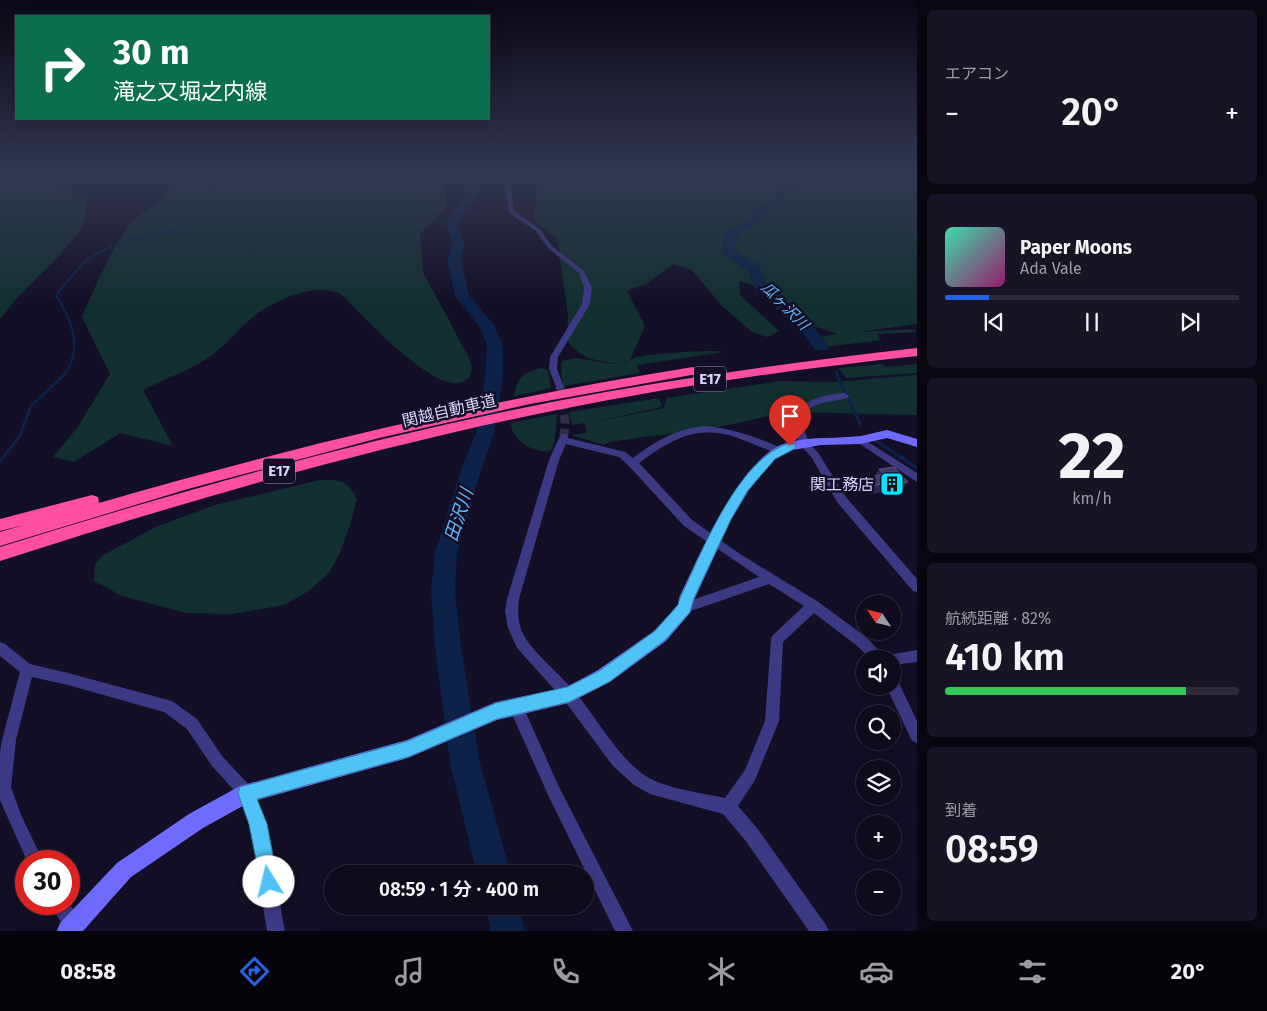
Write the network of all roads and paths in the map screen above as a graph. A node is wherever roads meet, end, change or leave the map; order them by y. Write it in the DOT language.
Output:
graph roads {
  1 [pos="519,217"];
  2 [pos="917,342"];
  3 [pos="917,352"];
  4 [pos="560,387"];
  5 [pos="845,396"];
  6 [pos="506,410"];
  7 [pos="443,424"];
  8 [pos="860,440"];
  9 [pos="917,443"];
  10 [pos="805,445"];
  11 [pos="780,451"];
  12 [pos="633,463"];
  13 [pos="244,467"];
  14 [pos="917,478"];
  15 [pos="118,517"];
  16 [pos="0,525"];
  17 [pos="0,539"];
  18 [pos="714,541"];
  19 [pos="0,554"];
  20 [pos="0,564"];
  21 [pos="771,578"];
  22 [pos="917,587"];
  23 [pos="813,605"];
  24 [pos="685,608"];
  25 [pos="0,648"];
  26 [pos="870,650"];
  27 [pos="917,656"];
  28 [pos="901,658"];
  29 [pos="27,670"];
  30 [pos="569,695"];
  31 [pos="897,695"];
  32 [pos="516,707"];
  33 [pos="917,736"];
  34 [pos="247,793"];
  35 [pos="728,807"];
  36 [pos="30,850"];
  37 [pos="64,915"];
  38 [pos="71,929"];
  39 [pos="276,931"];
  40 [pos="624,931"];
  41 [pos="820,931"];
  1 -- 4 [label="street"];
  2 -- 6 [label="highway, 関越自動車道 / E17"];
  3 -- 6 [label="highway, 関越自動車道 / E17"];
  5 -- 10 [label="street"];
  6 -- 7 [label="highway, 関越自動車道 / E17"];
  7 -- 13 [label="highway, 関越自動車道 / E17"];
  7 -- 15 [label="highway, 関越自動車道 / E17"];
  8 -- 9 [label="main road"];
  8 -- 10 [label="main road"];
  8 -- 14 [label="street"];
  10 -- 11 [label="main road"];
  10 -- 22 [label="street"];
  11 -- 12 [label="street"];
  11 -- 18 [label="main road"];
  12 -- 18 [label="street"];
  12 -- 30 [label="street"];
  13 -- 16 [label="highway"];
  13 -- 17 [label="highway, 関越自動車道 / E17"];
  15 -- 19 [label="highway, 関越自動車道 / E17"];
  15 -- 20 [label="highway"];
  18 -- 21 [label="street"];
  18 -- 24 [label="main road"];
  21 -- 23 [label="street"];
  21 -- 24 [label="street"];
  23 -- 26 [label="street"];
  23 -- 35 [label="street"];
  24 -- 30 [label="main road"];
  25 -- 29 [label="street"];
  27 -- 28 [label="street"];
  29 -- 34 [label="street"];
  29 -- 36 [label="street"];
  30 -- 32 [label="main road"];
  30 -- 35 [label="street"];
  31 -- 33 [label="street"];
  32 -- 34 [label="main road"];
  32 -- 40 [label="street"];
  34 -- 38 [label="main road"];
  34 -- 39 [label="street"];
  35 -- 41 [label="street"];
  37 -- 38 [label="street"];
}
